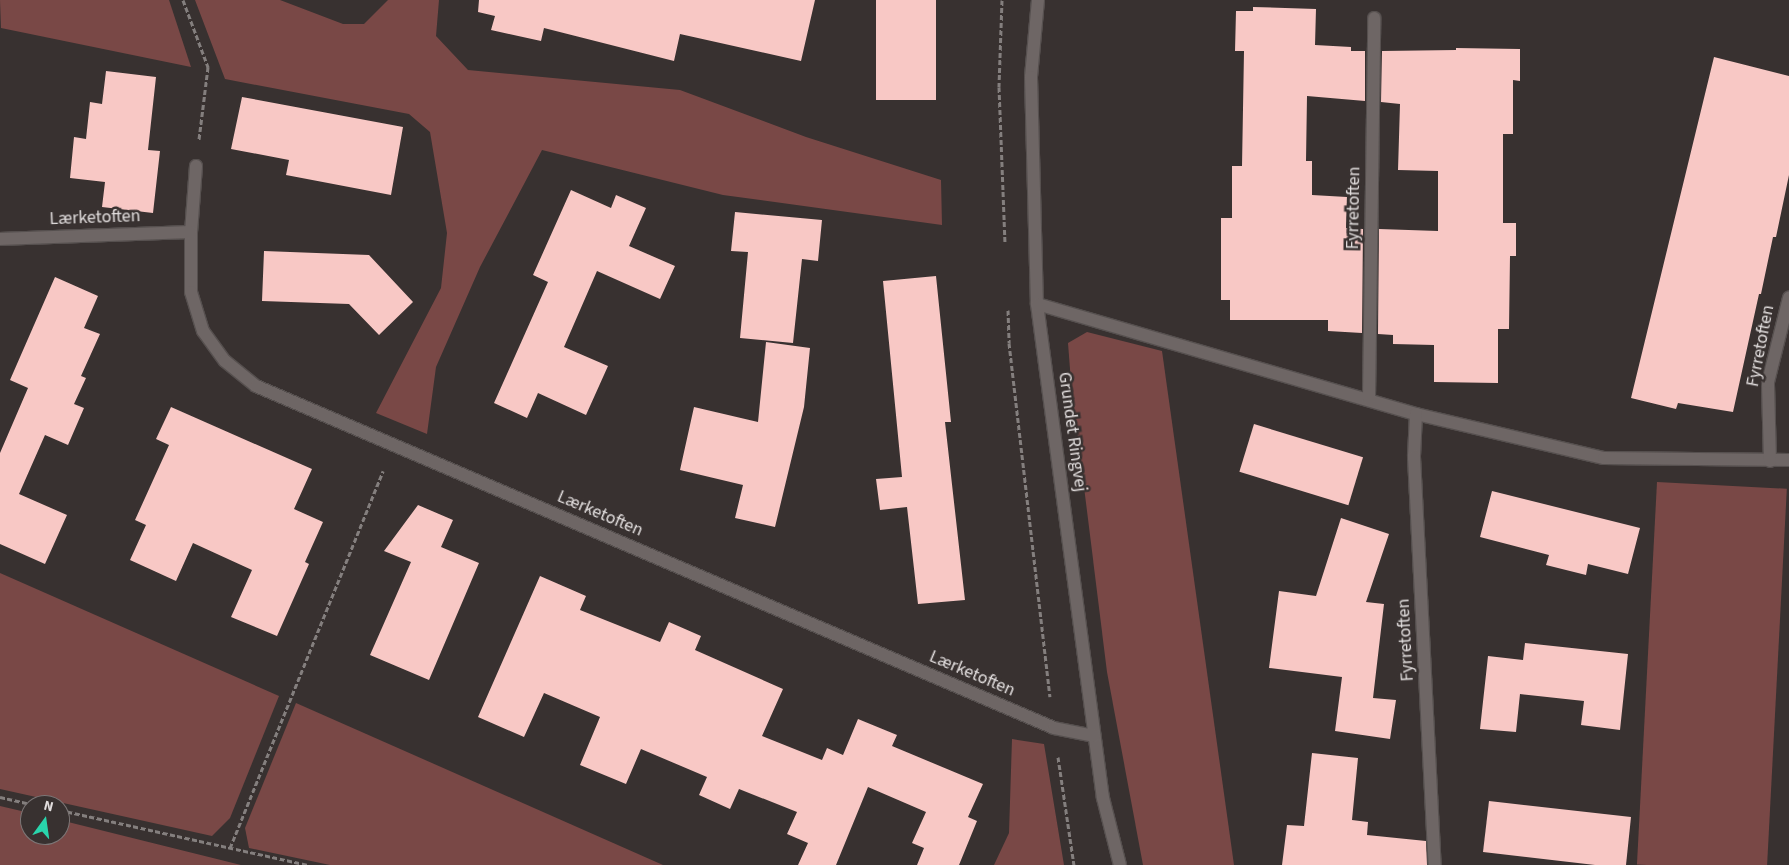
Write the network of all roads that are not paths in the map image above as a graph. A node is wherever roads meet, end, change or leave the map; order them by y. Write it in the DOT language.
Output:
graph roads {
  1 [pos="1038,0"];
  2 [pos="1374,18"];
  3 [pos="196,166"];
  4 [pos="191,232"];
  5 [pos="0,239"];
  6 [pos="1789,298"];
  7 [pos="1037,304"];
  8 [pos="1368,399"];
  9 [pos="1416,414"];
  10 [pos="1789,460"];
  11 [pos="1770,461"];
  12 [pos="1094,736"];
  13 [pos="1120,865"];
  14 [pos="1435,865"];
  1 -- 7 [label="street, Grundet Ringvej"];
  2 -- 8 [label="street, Fyrretoften"];
  3 -- 4 [label="street, Lærketoften"];
  4 -- 5 [label="street, Lærketoften"];
  4 -- 12 [label="street, Lærketoften"];
  6 -- 11 [label="street, Fyrretoften"];
  7 -- 8 [label="street"];
  7 -- 12 [label="street, Grundet Ringvej"];
  8 -- 9 [label="street"];
  9 -- 11 [label="street"];
  9 -- 14 [label="street, Fyrretoften"];
  10 -- 11 [label="street"];
  12 -- 13 [label="street, Grundet Ringvej"];
}
